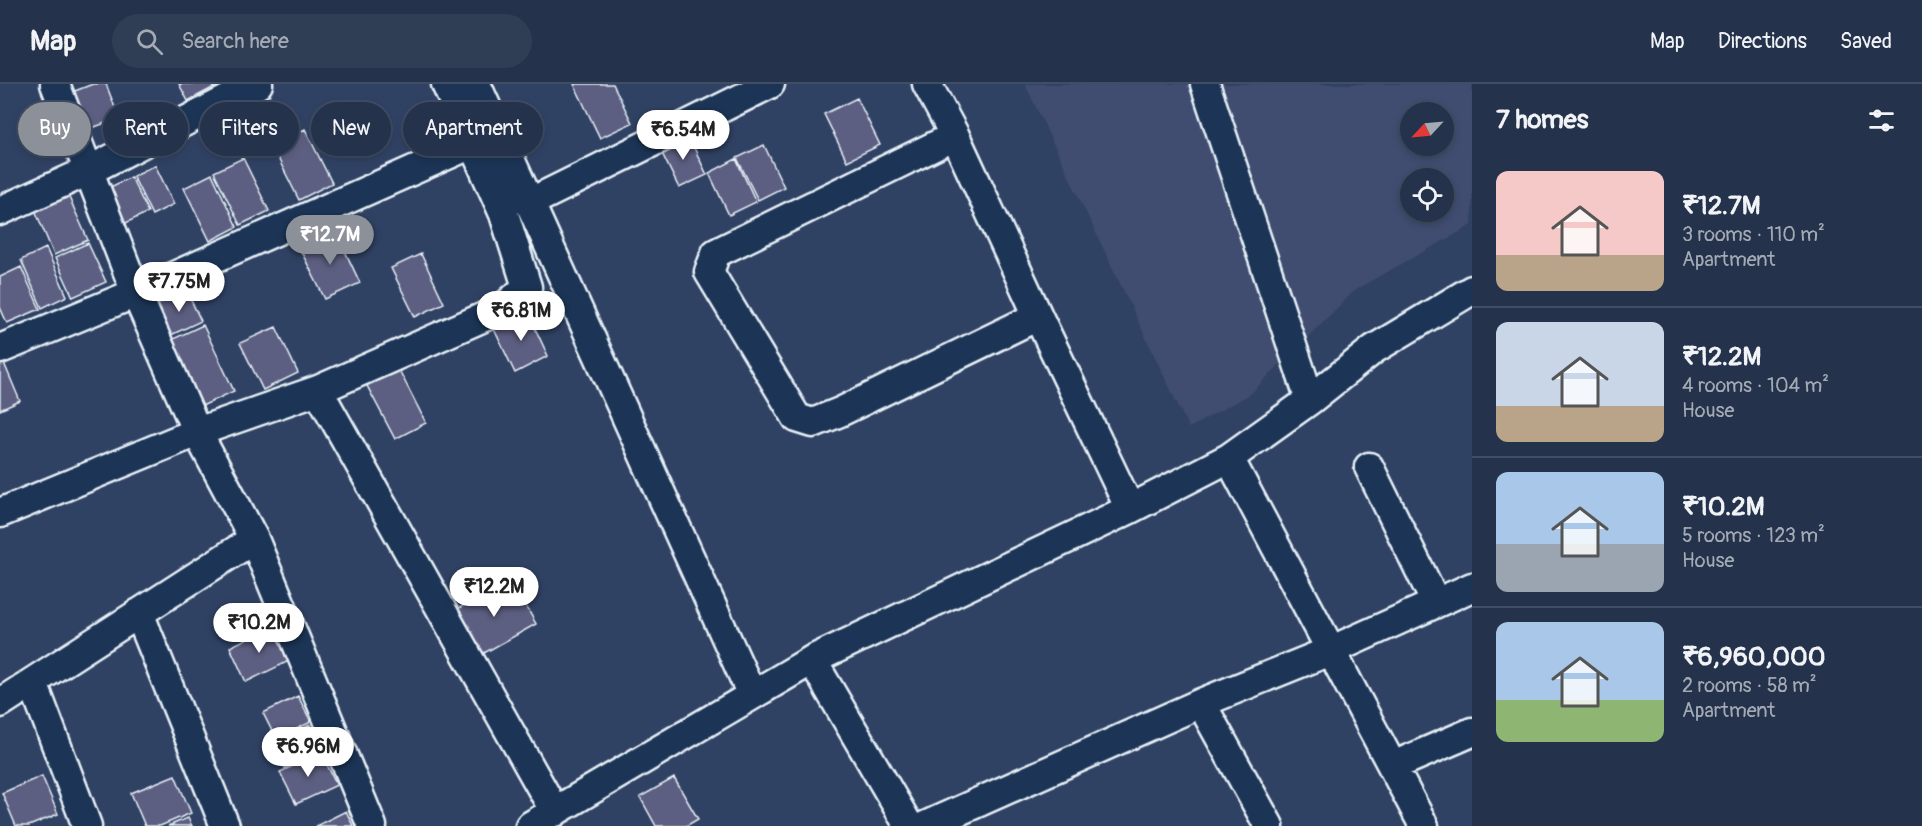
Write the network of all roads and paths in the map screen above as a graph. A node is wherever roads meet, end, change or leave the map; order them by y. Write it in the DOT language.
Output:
graph roads {
  1 [pos="55,84"];
  2 [pos="258,84"];
  3 [pos="446,84"];
  4 [pos="476,84"];
  5 [pos="770,84"];
  6 [pos="927,84"];
  7 [pos="1205,84"];
  8 [pos="454,102"];
  9 [pos="955,136"];
  10 [pos="445,156"];
  11 [pos="477,156"];
  12 [pos="88,171"];
  13 [pos="530,203"];
  14 [pos="0,211"];
  15 [pos="1472,290"];
  16 [pos="136,293"];
  17 [pos="1038,316"];
  18 [pos="0,349"];
  19 [pos="318,390"];
  20 [pos="1310,400"];
  21 [pos="197,432"];
  22 [pos="1229,458"];
  23 [pos="1369,467"];
  24 [pos="1130,509"];
  25 [pos="0,513"];
  26 [pos="254,538"];
  27 [pos="1472,588"];
  28 [pos="1436,603"];
  29 [pos="139,613"];
  30 [pos="1330,651"];
  31 [pos="812,660"];
  32 [pos="33,683"];
  33 [pos="752,695"];
  34 [pos="0,703"];
  35 [pos="1201,703"];
  36 [pos="1472,732"];
  37 [pos="1393,766"];
  38 [pos="555,812"];
  39 [pos="1263,824"];
  40 [pos="87,826"];
  41 [pos="225,826"];
  42 [pos="372,826"];
  43 [pos="530,826"];
  44 [pos="909,826"];
  45 [pos="926,826"];
  46 [pos="1424,826"];
  1 -- 12 [label="street"];
  2 -- 12 [label="street"];
  3 -- 8 [label="street"];
  4 -- 13 [label="street"];
  5 -- 13 [label="street"];
  6 -- 9 [label="street"];
  7 -- 20 [label="street"];
  9 -- 17 [label="street"];
  9 -- 17 [label="street"];
  10 -- 16 [label="street"];
  11 -- 19 [label="street"];
  12 -- 14 [label="street"];
  12 -- 16 [label="street"];
  13 -- 33 [label="street"];
  15 -- 20 [label="street"];
  16 -- 18 [label="street"];
  16 -- 21 [label="street"];
  17 -- 24 [label="street"];
  19 -- 21 [label="street"];
  19 -- 38 [label="street"];
  20 -- 22 [label="street"];
  21 -- 25 [label="street"];
  21 -- 26 [label="street"];
  22 -- 24 [label="street"];
  22 -- 30 [label="street"];
  23 -- 28 [label="street"];
  24 -- 31 [label="street"];
  26 -- 29 [label="street"];
  26 -- 42 [label="street"];
  27 -- 28 [label="street"];
  28 -- 30 [label="street"];
  29 -- 32 [label="street"];
  29 -- 41 [label="street"];
  30 -- 35 [label="street"];
  30 -- 37 [label="street"];
  31 -- 33 [label="street"];
  31 -- 44 [label="street"];
  32 -- 34 [label="street"];
  32 -- 40 [label="street"];
  33 -- 38 [label="street"];
  35 -- 39 [label="street"];
  35 -- 45 [label="street"];
  36 -- 37 [label="street"];
  37 -- 46 [label="street"];
  38 -- 43 [label="street"];
}
